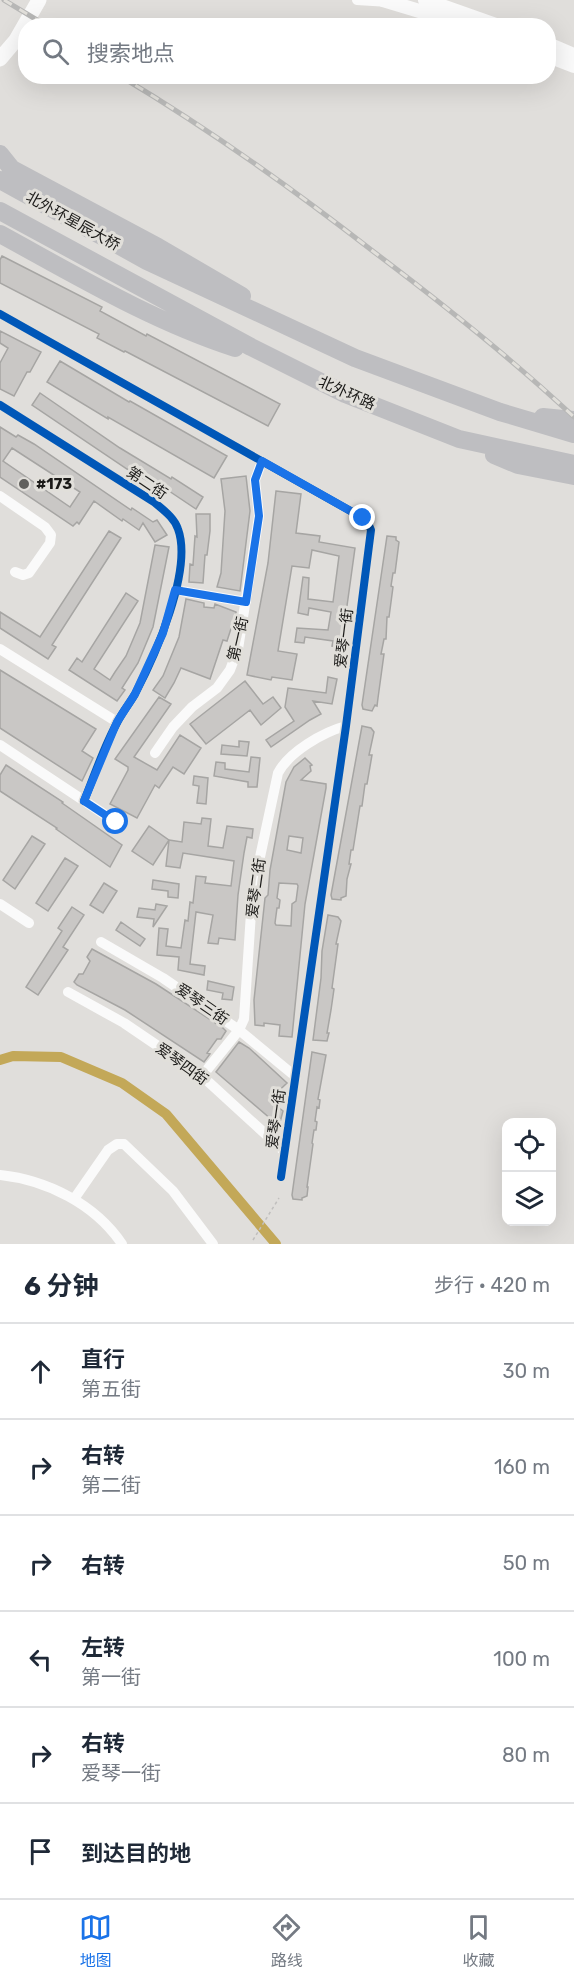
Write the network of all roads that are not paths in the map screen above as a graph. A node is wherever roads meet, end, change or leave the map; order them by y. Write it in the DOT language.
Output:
graph roads {
  1 [pos="39,0"];
  2 [pos="357,0"];
  3 [pos="425,0"];
  4 [pos="386,1"];
  5 [pos="29,18"];
  6 [pos="442,18"];
  7 [pos="476,18"];
  8 [pos="18,37"];
  9 [pos="556,47"];
  10 [pos="574,55"];
  11 [pos="0,59"];
  12 [pos="556,59"];
  13 [pos="574,66"];
  14 [pos="0,154"];
  15 [pos="0,180"];
  16 [pos="0,211"];
  17 [pos="0,234"];
  18 [pos="135,284"];
  19 [pos="0,314"];
  20 [pos="304,335"];
  21 [pos="286,365"];
  22 [pos="0,405"];
  23 [pos="501,412"];
  24 [pos="574,420"];
  25 [pos="574,434"];
  26 [pos="459,439"];
  27 [pos="262,461"];
  28 [pos="574,464"];
  29 [pos="574,476"];
  30 [pos="0,496"];
  31 [pos="15,572"];
  32 [pos="175,590"];
  33 [pos="246,602"];
  34 [pos="0,649"];
  35 [pos="117,722"];
  36 [pos="346,726"];
  37 [pos="0,745"];
  38 [pos="155,753"];
  39 [pos="84,801"];
  40 [pos="116,822"];
  41 [pos="3,910"];
  42 [pos="29,923"];
  43 [pos="101,942"];
  44 [pos="68,992"];
  45 [pos="239,1030"];
  46 [pos="202,1076"];
  47 [pos="296,1077"];
  48 [pos="285,1152"];
  49 [pos="0,1175"];
  50 [pos="281,1177"];
  51 [pos="74,1199"];
  52 [pos="122,1244"];
  53 [pos="213,1244"];
  1 -- 5 [label="main road"];
  2 -- 4 [label="street"];
  3 -- 7 [label="street"];
  4 -- 6 [label="street"];
  8 -- 11 [label="main road"];
  9 -- 10 [label="street"];
  12 -- 13 [label="street"];
  14 -- 20 [label="highway"];
  15 -- 20 [label="highway, 北外环星辰大桥"];
  16 -- 18 [label="highway, 北外环星辰大桥"];
  17 -- 21 [label="highway"];
  18 -- 21 [label="highway, 北外环路"];
  19 -- 27 [label="street, 爱琴一街"];
  20 -- 23 [label="highway"];
  21 -- 26 [label="highway, 北外环路"];
  22 -- 32 [label="street, 第二街"];
  23 -- 24 [label="highway"];
  23 -- 25 [label="highway"];
  26 -- 28 [label="highway, 北外环路"];
  26 -- 29 [label="highway"];
  27 -- 33 [label="street, 第一街"];
  27 -- 36 [label="street, 爱琴一街"];
  30 -- 31 [label="street"];
  32 -- 33 [label="street"];
  32 -- 35 [label="street, 第二街"];
  33 -- 38 [label="street, 第一街"];
  34 -- 35 [label="street"];
  35 -- 39 [label="street, 第二街"];
  36 -- 45 [label="street, 爱琴二街"];
  36 -- 47 [label="street, 爱琴一街"];
  37 -- 39 [label="street"];
  39 -- 40 [label="street"];
  41 -- 42 [label="street"];
  43 -- 45 [label="street, 爱琴三街"];
  44 -- 46 [label="street, 爱琴四街"];
  45 -- 46 [label="street, 爱琴二街"];
  45 -- 47 [label="street, 爱琴三街"];
  46 -- 48 [label="street, 爱琴四街"];
  47 -- 48 [label="street, 爱琴一街"];
  48 -- 50 [label="street, 爱琴一街"];
  49 -- 51 [label="street"];
  51 -- 52 [label="street"];
  51 -- 53 [label="street"];
}
